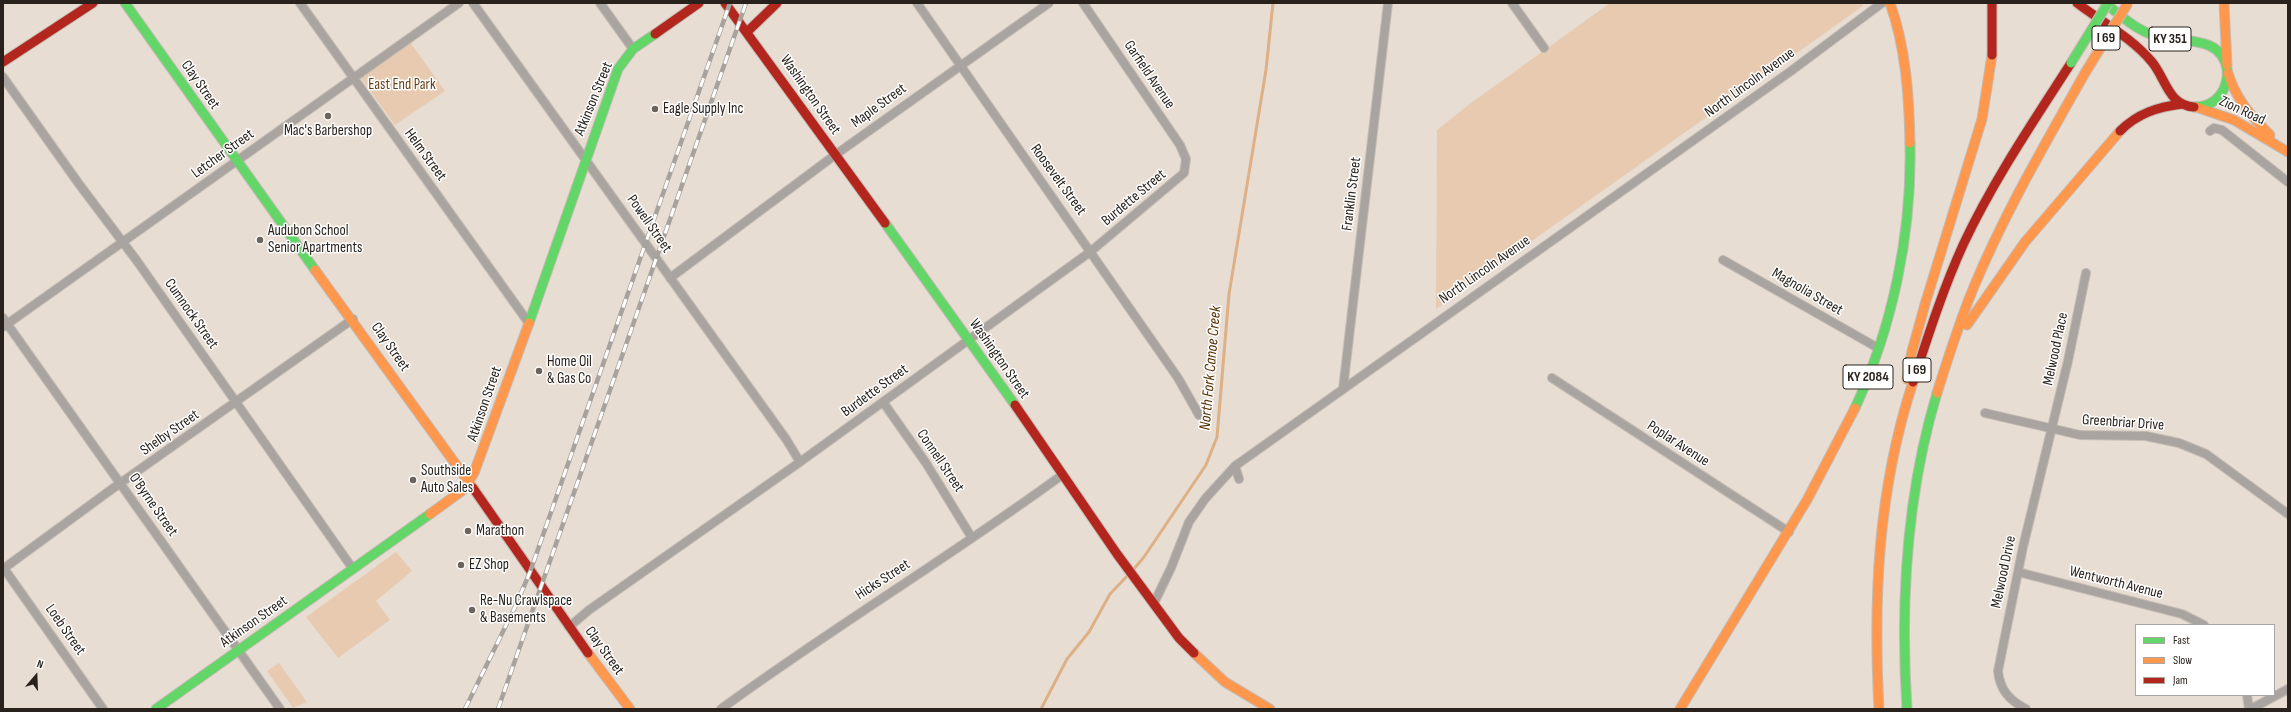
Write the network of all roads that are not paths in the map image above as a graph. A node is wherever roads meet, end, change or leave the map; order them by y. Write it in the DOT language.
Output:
graph roads {
  1 [pos="93,3"];
  2 [pos="125,3"];
  3 [pos="300,3"];
  4 [pos="459,3"];
  5 [pos="473,3"];
  6 [pos="600,3"];
  7 [pos="699,3"];
  8 [pos="725,3"];
  9 [pos="777,3"];
  10 [pos="917,3"];
  11 [pos="1049,3"];
  12 [pos="1083,3"];
  13 [pos="1388,3"];
  14 [pos="1512,3"];
  15 [pos="1882,3"];
  16 [pos="1890,3"];
  17 [pos="1992,3"];
  18 [pos="2077,3"];
  19 [pos="2105,3"];
  20 [pos="2108,3"];
  21 [pos="2128,3"];
  22 [pos="2224,3"];
  23 [pos="747,32"];
  24 [pos="1544,48"];
  25 [pos="633,49"];
  26 [pos="3,62"];
  27 [pos="959,66"];
  28 [pos="2227,69"];
  29 [pos="3,77"];
  30 [pos="353,78"];
  31 [pos="2182,104"];
  32 [pos="2193,107"];
  33 [pos="2210,131"];
  34 [pos="2278,144"];
  35 [pos="2288,152"];
  36 [pos="835,155"];
  37 [pos="585,159"];
  38 [pos="237,161"];
  39 [pos="1186,166"];
  40 [pos="2288,182"];
  41 [pos="123,242"];
  42 [pos="1090,252"];
  43 [pos="1723,260"];
  44 [pos="2086,273"];
  45 [pos="670,278"];
  46 [pos="353,320"];
  47 [pos="528,322"];
  48 [pos="4,323"];
  49 [pos="970,340"];
  50 [pos="1878,348"];
  51 [pos="1552,378"];
  52 [pos="1940,384"];
  53 [pos="1343,388"];
  54 [pos="883,402"];
  55 [pos="237,403"];
  56 [pos="1985,413"];
  57 [pos="1199,415"];
  58 [pos="2052,430"];
  59 [pos="800,462"];
  60 [pos="1235,466"];
  61 [pos="1890,468"];
  62 [pos="1062,475"];
  63 [pos="1239,479"];
  64 [pos="469,482"];
  65 [pos="120,484"];
  66 [pos="2288,514"];
  67 [pos="1789,532"];
  68 [pos="972,538"];
  69 [pos="3,568"];
  70 [pos="353,569"];
  71 [pos="2018,572"];
  72 [pos="1154,603"];
  73 [pos="2202,624"];
  74 [pos="569,627"];
  75 [pos="239,651"];
  76 [pos="2288,689"];
  77 [pos="2247,696"];
  78 [pos="2275,696"];
  79 [pos="2275,696"];
  80 [pos="103,709"];
  81 [pos="156,709"];
  82 [pos="280,709"];
  83 [pos="630,709"];
  84 [pos="721,709"];
  85 [pos="1270,709"];
  86 [pos="1680,709"];
  87 [pos="1879,709"];
  88 [pos="1907,709"];
  89 [pos="2026,709"];
  90 [pos="2250,709"];
  1 -- 26 [label="main road"];
  2 -- 38 [label="main road, Clay Street"];
  3 -- 30 [label="street, Helm Street"];
  4 -- 30 [label="street, Letcher Street"];
  5 -- 37 [label="street, Powell Street"];
  6 -- 25 [label="street"];
  7 -- 25 [label="main road, Atkinson Street"];
  8 -- 23 [label="main road, Washington Street"];
  9 -- 23 [label="main road"];
  10 -- 27 [label="street, Roosevelt Street"];
  11 -- 27 [label="street, Maple Street"];
  12 -- 39 [label="street, Garfield Avenue"];
  13 -- 53 [label="street, Franklin Street"];
  14 -- 24 [label="street"];
  15 -- 53 [label="street, North Lincoln Avenue"];
  16 -- 50 [label="main road, KY 2084"];
  17 -- 61 [label="main road"];
  18 -- 31 [label="main road, KY 351"];
  19 -- 28 [label="main road, KY 351"];
  20 -- 61 [label="main road, I 69, bridge"];
  21 -- 52 [label="main road, I 69, bridge"];
  22 -- 28 [label="main road"];
  23 -- 36 [label="main road, Washington Street"];
  25 -- 37 [label="main road, Atkinson Street"];
  27 -- 36 [label="street, Maple Street"];
  27 -- 42 [label="street, Roosevelt Street"];
  28 -- 32 [label="main road"];
  28 -- 34 [label="main road, Zion Road / KY 351"];
  29 -- 41 [label="street, Cumnock Street"];
  30 -- 38 [label="street, Letcher Street"];
  30 -- 47 [label="street, Helm Street"];
  31 -- 32 [label="main road, KY 351"];
  31 -- 52 [label="main road"];
  32 -- 34 [label="main road, Zion Road / KY 351"];
  33 -- 40 [label="street"];
  34 -- 35 [label="main road, Zion Road / KY 351"];
  36 -- 45 [label="street, Maple Street"];
  36 -- 49 [label="main road, Washington Street"];
  37 -- 45 [label="street, Powell Street"];
  37 -- 47 [label="main road, Atkinson Street"];
  38 -- 41 [label="street, Letcher Street"];
  38 -- 46 [label="main road, Clay Street"];
  39 -- 42 [label="street, Burdette Street"];
  41 -- 48 [label="street, Letcher Street"];
  41 -- 55 [label="street, Cumnock Street"];
  42 -- 49 [label="street, Burdette Street"];
  42 -- 57 [label="street, Roosevelt Street"];
  43 -- 50 [label="street, Magnolia Street"];
  44 -- 58 [label="street, Melwood Place"];
  45 -- 59 [label="street, Powell Street"];
  46 -- 55 [label="street, Shelby Street"];
  46 -- 64 [label="main road, Clay Street"];
  47 -- 64 [label="main road, Atkinson Street"];
  48 -- 65 [label="street, O'Byrne Street"];
  49 -- 54 [label="street, Burdette Street"];
  49 -- 62 [label="main road, Washington Street"];
  50 -- 67 [label="main road, KY 2084"];
  51 -- 67 [label="street, Poplar Avenue"];
  52 -- 88 [label="main road, I 69"];
  53 -- 60 [label="street, North Lincoln Avenue"];
  54 -- 59 [label="street, Burdette Street"];
  54 -- 68 [label="street, Connell Street"];
  55 -- 65 [label="street, Shelby Street"];
  55 -- 70 [label="street, Cumnock Street"];
  56 -- 58 [label="street, Greenbriar Drive"];
  58 -- 66 [label="street, Greenbriar Drive"];
  58 -- 71 [label="street, Melwood Drive"];
  59 -- 74 [label="street, Burdette Street"];
  60 -- 63 [label="street"];
  60 -- 72 [label="street, North Lincoln Avenue"];
  61 -- 87 [label="main road, I 69"];
  62 -- 68 [label="street, Hicks Street"];
  62 -- 72 [label="main road, Washington Street"];
  64 -- 70 [label="main road, Atkinson Street"];
  64 -- 74 [label="main road, Clay Street"];
  65 -- 69 [label="street, Shelby Street"];
  65 -- 75 [label="street, O'Byrne Street"];
  67 -- 86 [label="main road, KY 2084"];
  68 -- 84 [label="street, Hicks Street"];
  69 -- 80 [label="street, Loeb Street"];
  70 -- 75 [label="main road, Atkinson Street"];
  71 -- 73 [label="street, Wentworth Avenue"];
  71 -- 89 [label="street, Melwood Drive"];
  72 -- 85 [label="main road, Washington Street"];
  74 -- 83 [label="main road, Clay Street"];
  75 -- 81 [label="main road, Atkinson Street"];
  75 -- 82 [label="street, O'Byrne Street"];
  76 -- 79 [label="street"];
  77 -- 90 [label="street"];
  78 -- 90 [label="street"];
}
